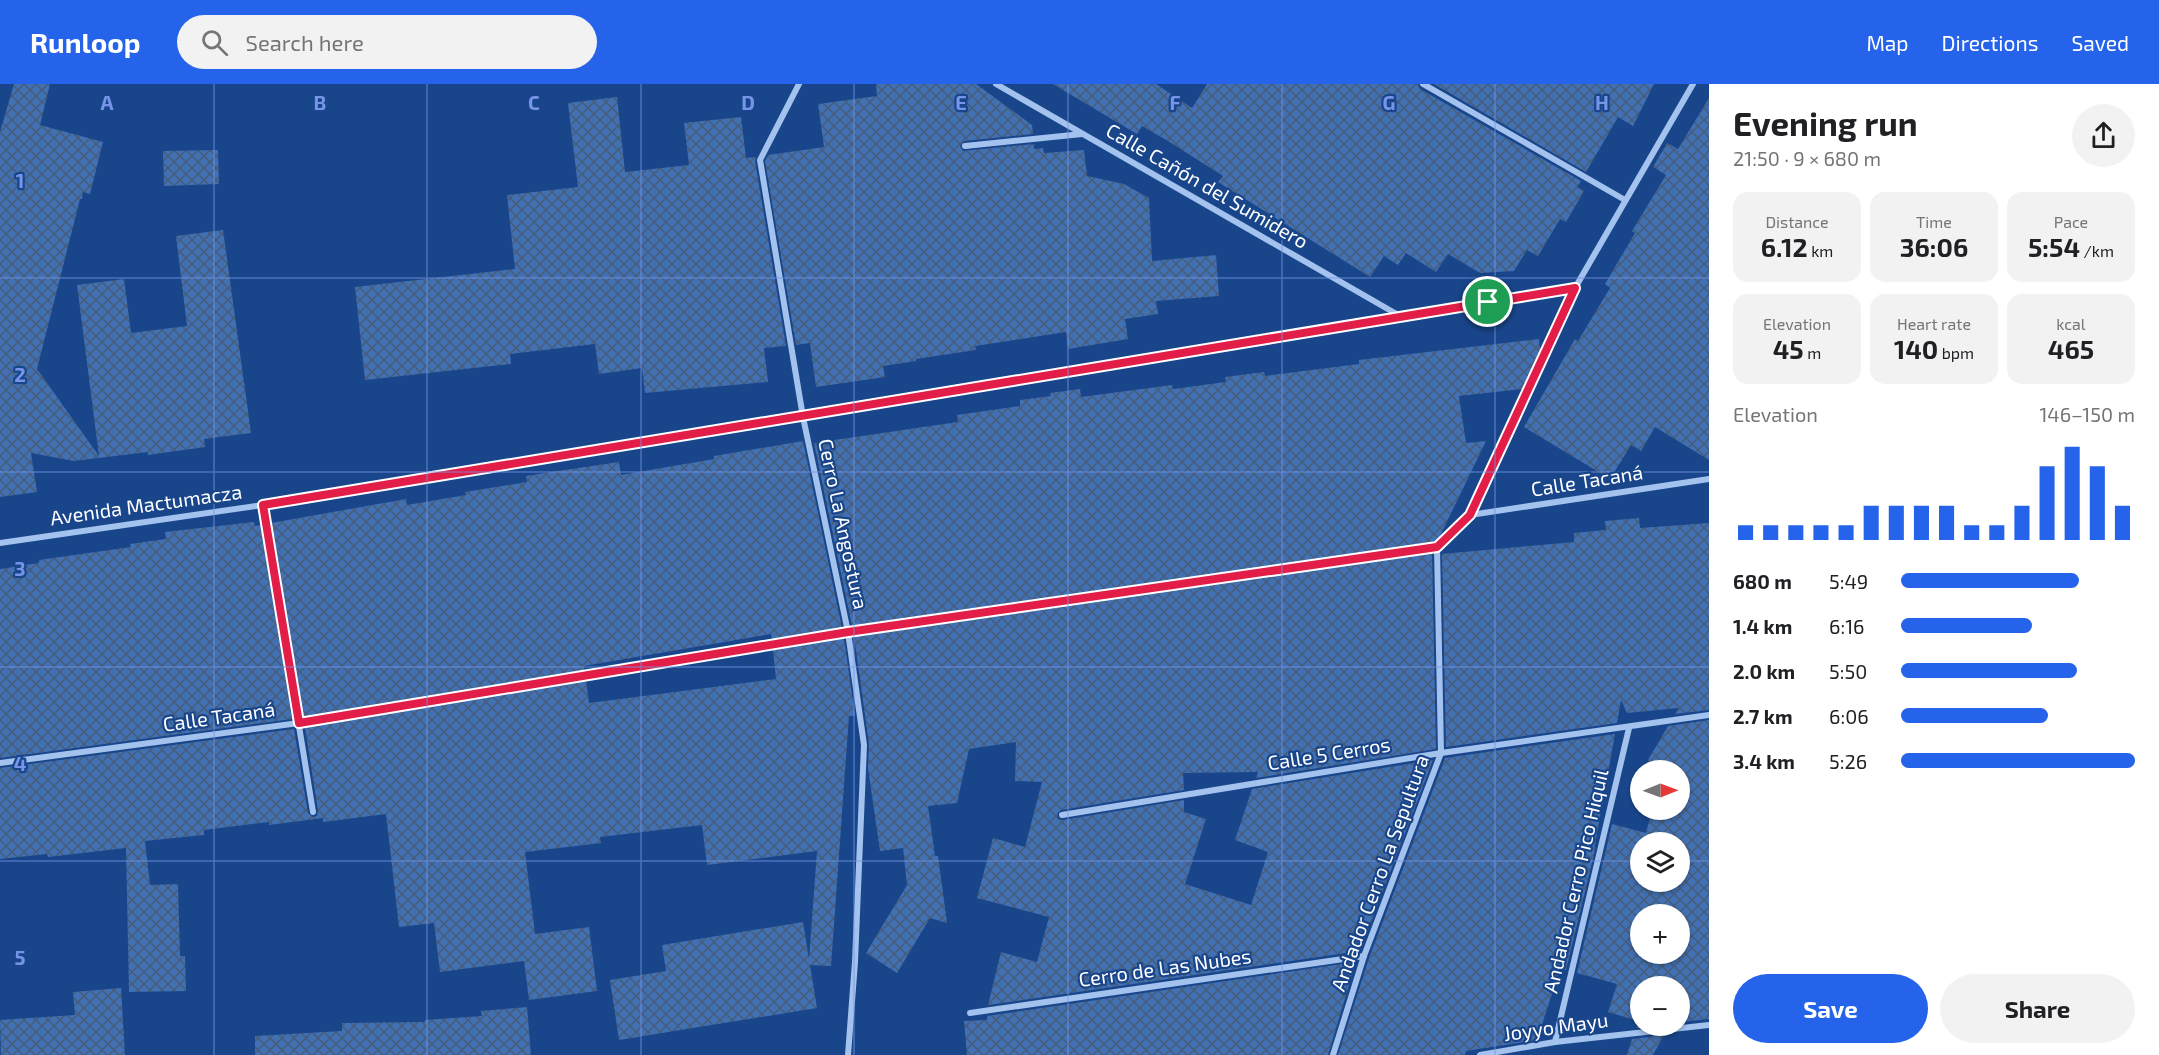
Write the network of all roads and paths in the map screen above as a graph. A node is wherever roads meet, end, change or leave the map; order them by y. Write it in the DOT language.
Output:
graph roads {
  1 [pos="799,84"];
  2 [pos="996,84"];
  3 [pos="1423,84"];
  4 [pos="1693,84"];
  5 [pos="1083,134"];
  6 [pos="965,146"];
  7 [pos="1625,200"];
  8 [pos="1575,288"];
  9 [pos="1400,316"];
  10 [pos="803,417"];
  11 [pos="1709,479"];
  12 [pos="263,505"];
  13 [pos="1470,515"];
  14 [pos="0,543"];
  15 [pos="1437,547"];
  16 [pos="848,632"];
  17 [pos="1709,715"];
  18 [pos="299,723"];
  19 [pos="1629,728"];
  20 [pos="1441,753"];
  21 [pos="0,763"];
  22 [pos="313,812"];
  23 [pos="1062,815"];
  24 [pos="1364,956"];
  25 [pos="970,1013"];
  26 [pos="1709,1025"];
  27 [pos="1555,1042"];
  28 [pos="848,1055"];
  29 [pos="1333,1055"];
  30 [pos="1480,1055"];
  1 -- 10 [label="street, Cerro La Angostura"];
  2 -- 5 [label="street, Calle Cañón del Sumidero"];
  3 -- 7 [label="street"];
  4 -- 7 [label="street"];
  5 -- 6 [label="street"];
  5 -- 9 [label="street, Calle Cañón del Sumidero"];
  7 -- 8 [label="street"];
  8 -- 9 [label="street, Avenida Mactumacza"];
  8 -- 13 [label="street"];
  9 -- 10 [label="street, Avenida Mactumacza"];
  10 -- 12 [label="street, Avenida Mactumacza"];
  10 -- 16 [label="street, Cerro La Angostura"];
  11 -- 13 [label="street, Calle Tacaná"];
  12 -- 14 [label="street, Avenida Mactumacza"];
  12 -- 18 [label="street"];
  13 -- 15 [label="street"];
  15 -- 16 [label="street, Calle Tacaná"];
  15 -- 20 [label="street, Andador Cerro La Sepultura"];
  16 -- 18 [label="street, Calle Tacaná"];
  16 -- 28 [label="street, Cerro La Angostura"];
  17 -- 19 [label="street, Calle 5 Cerros"];
  18 -- 21 [label="street, Calle Tacaná"];
  18 -- 22 [label="street"];
  19 -- 20 [label="street, Calle 5 Cerros"];
  19 -- 27 [label="street, Andador Cerro Pico Hiquil"];
  20 -- 23 [label="street, Calle 5 Cerros"];
  20 -- 24 [label="street, Andador Cerro La Sepultura"];
  24 -- 25 [label="street, Cerro de Las Nubes"];
  24 -- 29 [label="street, Andador Cerro La Sepultura"];
  26 -- 27 [label="street, Joyyo Mayu"];
  27 -- 30 [label="street, Joyyo Mayu"];
}
